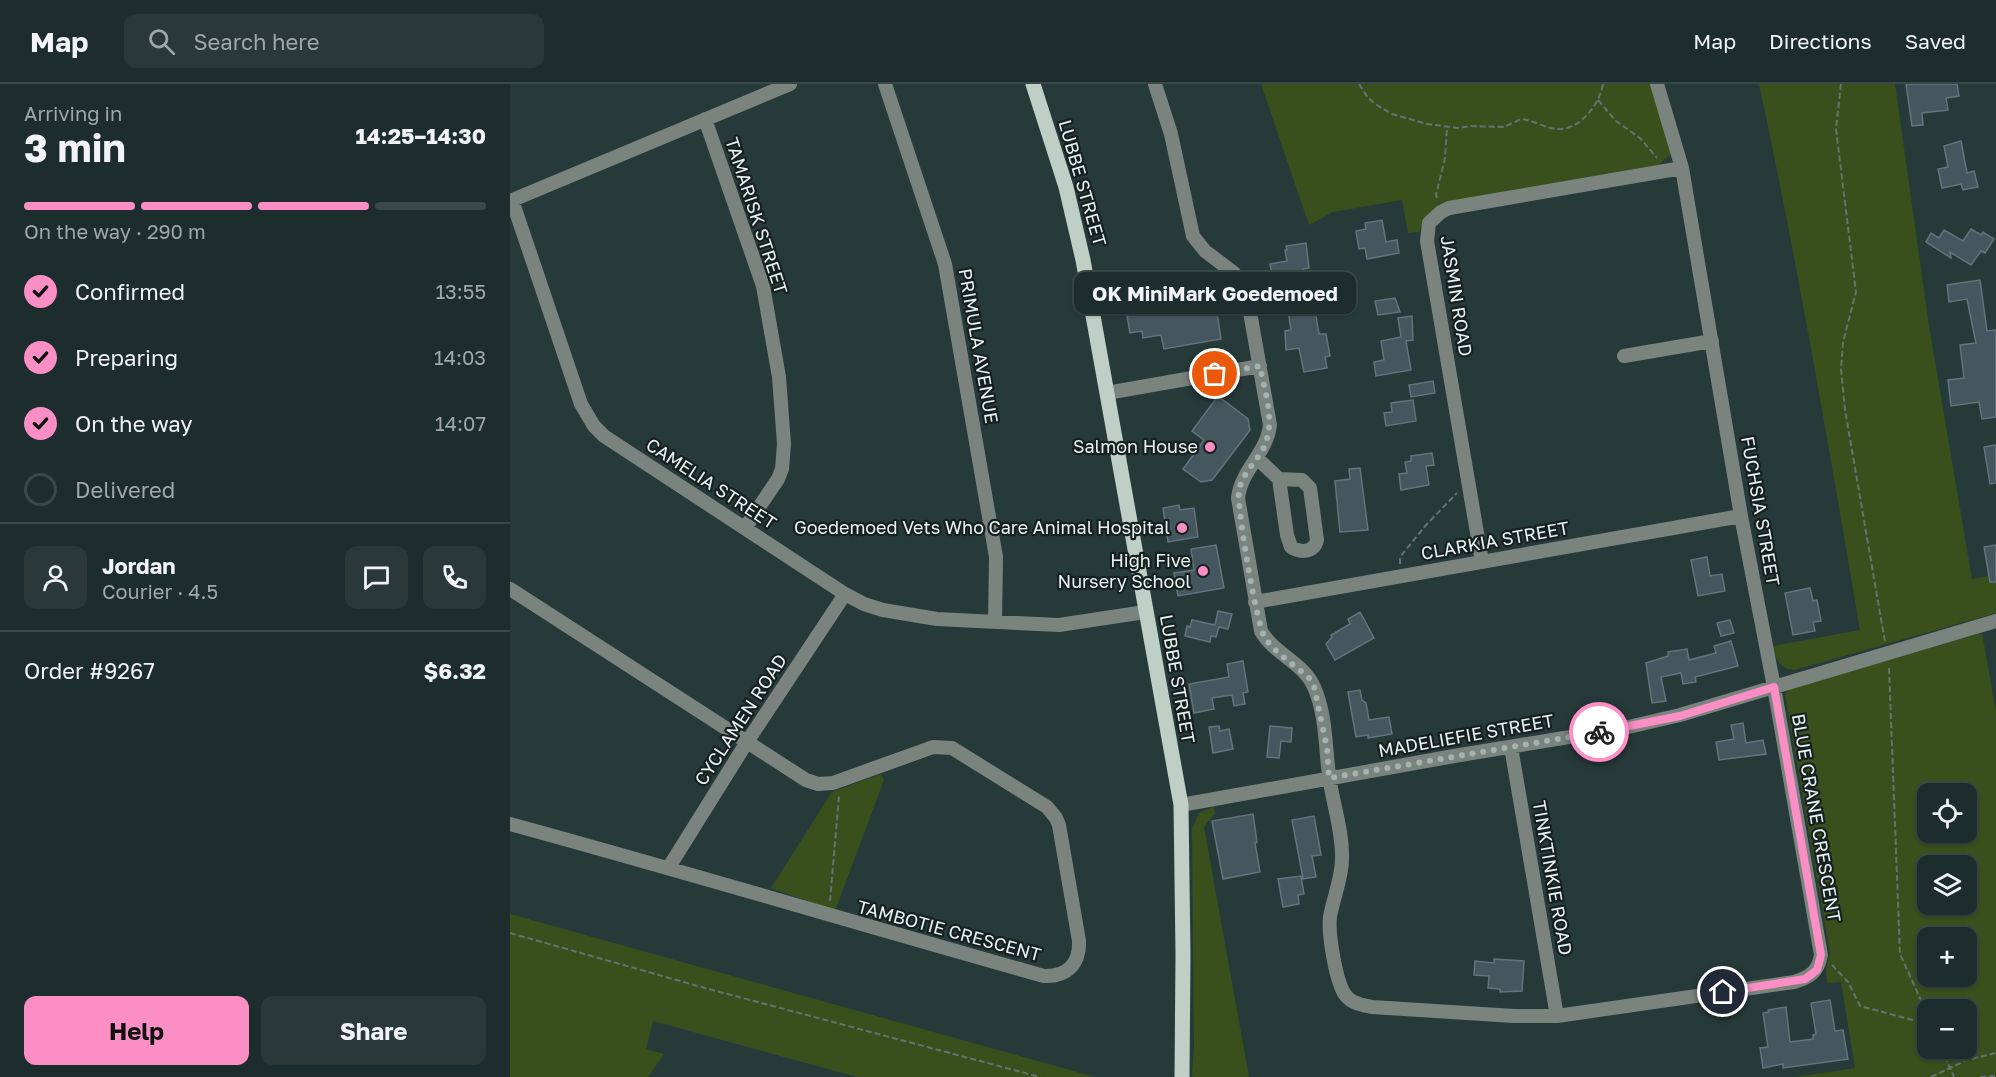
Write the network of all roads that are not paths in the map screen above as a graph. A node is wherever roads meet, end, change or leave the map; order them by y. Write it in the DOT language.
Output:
graph roads {
  1 [pos="790,84"];
  2 [pos="885,84"];
  3 [pos="1033,84"];
  4 [pos="1155,84"];
  5 [pos="1657,84"];
  6 [pos="705,119"];
  7 [pos="1675,169"];
  8 [pos="511,201"];
  9 [pos="1712,341"];
  10 [pos="1624,356"];
  11 [pos="1260,366"];
  12 [pos="1107,393"];
  13 [pos="1257,458"];
  14 [pos="1279,479"];
  15 [pos="1741,516"];
  16 [pos="745,528"];
  17 [pos="1482,562"];
  18 [pos="510,589"];
  19 [pos="844,594"];
  20 [pos="1255,602"];
  21 [pos="1145,612"];
  22 [pos="1996,621"];
  23 [pos="995,622"];
  24 [pos="1774,687"];
  25 [pos="747,742"];
  26 [pos="1511,747"];
  27 [pos="1329,778"];
  28 [pos="1181,806"];
  29 [pos="510,824"];
  30 [pos="669,867"];
  31 [pos="1557,1016"];
  32 [pos="1182,1077"];
  1 -- 6 [label="street"];
  2 -- 23 [label="street, PRIMULA AVENUE"];
  3 -- 12 [label="main road, LUBBE STREET"];
  4 -- 11 [label="street"];
  5 -- 7 [label="street, FUCHSIA STREET"];
  6 -- 8 [label="street"];
  6 -- 16 [label="street, TAMARISK STREET"];
  7 -- 9 [label="street, FUCHSIA STREET"];
  7 -- 17 [label="street, JASMIN ROAD"];
  8 -- 16 [label="street, CAMELIA STREET"];
  9 -- 10 [label="street"];
  9 -- 15 [label="street, FUCHSIA STREET"];
  11 -- 12 [label="street"];
  11 -- 13 [label="street"];
  12 -- 21 [label="main road, LUBBE STREET"];
  13 -- 14 [label="street"];
  13 -- 20 [label="street"];
  14 -- 14 [label="street"];
  15 -- 17 [label="street, CLARKIA STREET"];
  15 -- 24 [label="street, FUCHSIA STREET"];
  16 -- 19 [label="street, CAMELIA STREET"];
  17 -- 20 [label="street, CLARKIA STREET"];
  18 -- 25 [label="street, TAMBOTIE CRESCENT"];
  19 -- 23 [label="street, CAMELIA STREET"];
  19 -- 25 [label="street, CYCLAMEN ROAD"];
  20 -- 27 [label="street"];
  21 -- 23 [label="street, CAMELIA STREET"];
  21 -- 28 [label="main road, LUBBE STREET"];
  22 -- 24 [label="street, MADELIEFIE STREET"];
  24 -- 26 [label="street, MADELIEFIE STREET"];
  24 -- 31 [label="street, BLUE CRANE CRESCENT"];
  25 -- 30 [label="street, CYCLAMEN ROAD"];
  25 -- 30 [label="street, TAMBOTIE CRESCENT"];
  26 -- 27 [label="street, MADELIEFIE STREET"];
  26 -- 31 [label="street, TINKTINKIE ROAD"];
  27 -- 28 [label="street, MADELIEFIE STREET"];
  27 -- 31 [label="street"];
  28 -- 32 [label="main road, LUBBE STREET"];
  29 -- 30 [label="street, TAMBOTIE CRESCENT"];
}
